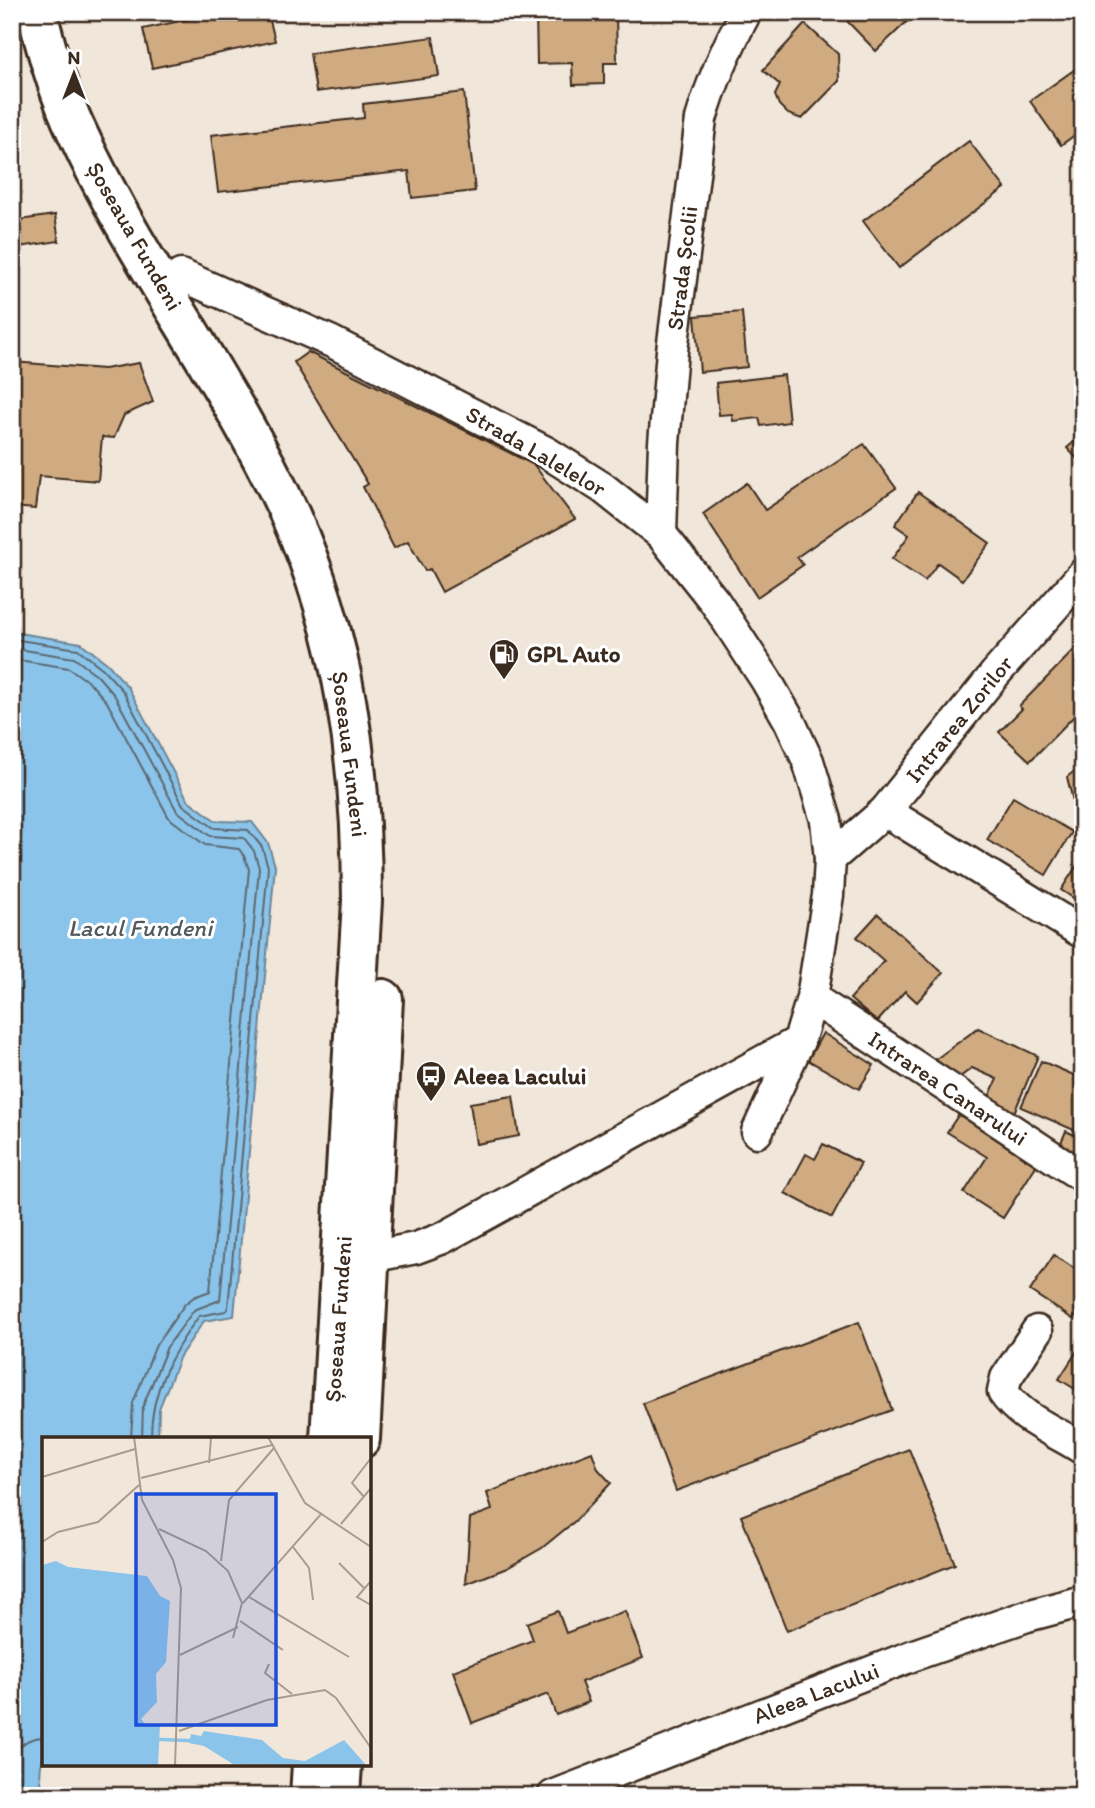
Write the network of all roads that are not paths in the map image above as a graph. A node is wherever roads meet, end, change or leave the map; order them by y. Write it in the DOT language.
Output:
graph roads {
  1 [pos="37,12"];
  2 [pos="62,12"];
  3 [pos="746,12"];
  4 [pos="181,275"];
  5 [pos="661,534"];
  6 [pos="1083,574"];
  7 [pos="884,811"];
  8 [pos="830,859"];
  9 [pos="1083,933"];
  10 [pos="812,998"];
  11 [pos="799,1041"];
  12 [pos="757,1132"];
  13 [pos="1083,1177"];
  14 [pos="356,1260"];
  15 [pos="1037,1331"];
  16 [pos="330,1437"];
  17 [pos="360,1437"];
  18 [pos="1083,1449"];
  19 [pos="1083,1601"];
  20 [pos="312,1766"];
  21 [pos="342,1766"];
  22 [pos="310,1796"];
  23 [pos="340,1796"];
  24 [pos="552,1796"];
  1 -- 14 [label="main road, Șoseaua Fundeni"];
  2 -- 4 [label="main road, Șoseaua Fundeni"];
  3 -- 5 [label="street, Strada Școlii"];
  4 -- 5 [label="street, Strada Lalelelor"];
  4 -- 14 [label="main road, Șoseaua Fundeni"];
  5 -- 8 [label="street, Strada Lalelelor"];
  6 -- 7 [label="street, Intrarea Zorilor"];
  7 -- 8 [label="street, Intrarea Zorilor"];
  7 -- 9 [label="street"];
  8 -- 10 [label="street, Strada Lalelelor"];
  10 -- 11 [label="street, Strada Lalelelor"];
  10 -- 13 [label="street, Intrarea Canarului"];
  11 -- 12 [label="street, Strada Lalelelor"];
  11 -- 14 [label="street"];
  14 -- 16 [label="main road, Șoseaua Fundeni"];
  14 -- 17 [label="main road, Șoseaua Fundeni"];
  15 -- 18 [label="street"];
  19 -- 24 [label="street, Aleea Lacului"];
  20 -- 22 [label="main road"];
  21 -- 23 [label="main road"];
}
